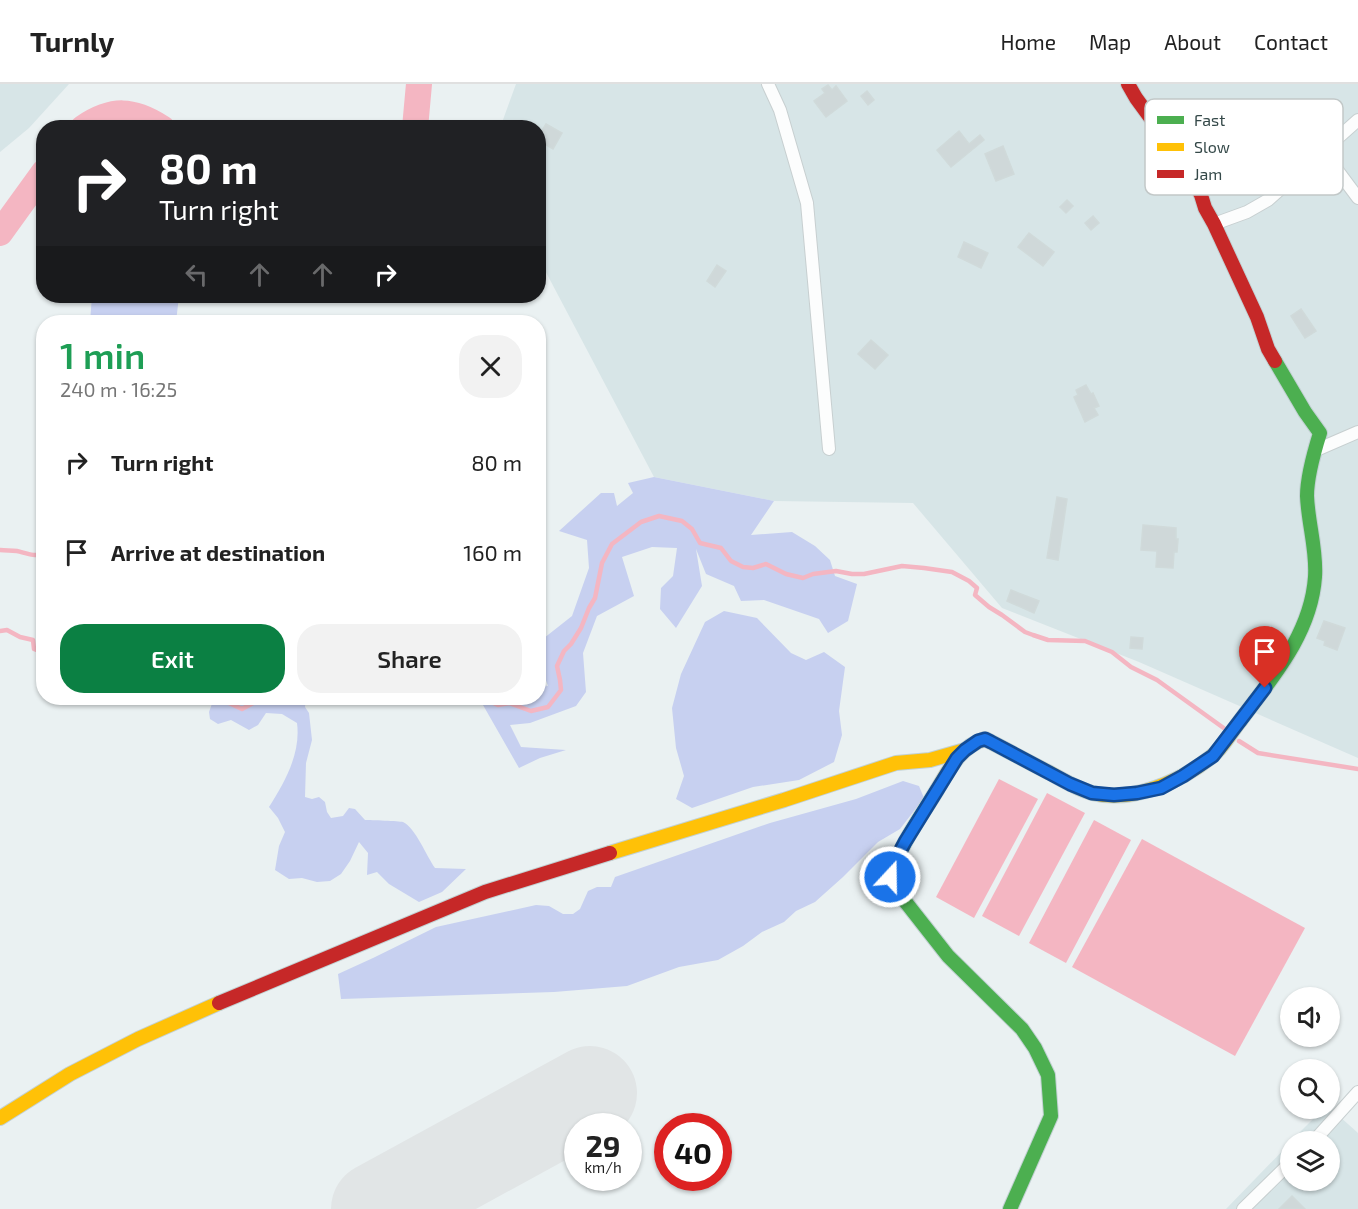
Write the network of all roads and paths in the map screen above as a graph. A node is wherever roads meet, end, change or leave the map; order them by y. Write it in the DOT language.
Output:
graph roads {
  1 [pos="768,84"];
  2 [pos="1128,84"];
  3 [pos="1145,110"];
  4 [pos="1358,120"];
  5 [pos="1343,133"];
  6 [pos="1343,178"];
  7 [pos="1201,195"];
  8 [pos="1274,195"];
  9 [pos="1358,198"];
  10 [pos="1214,224"];
  11 [pos="1358,432"];
  12 [pos="829,449"];
  13 [pos="1314,451"];
  14 [pos="965,750"];
  15 [pos="930,760"];
  16 [pos="948,772"];
  17 [pos="1358,1092"];
  18 [pos="0,1118"];
  19 [pos="1323,1131"];
  20 [pos="1280,1173"];
  21 [pos="1010,1209"];
  22 [pos="1243,1209"];
  1 -- 12 [label="street"];
  2 -- 3 [label="street"];
  4 -- 5 [label="street"];
  6 -- 9 [label="street"];
  7 -- 10 [label="street"];
  8 -- 10 [label="street"];
  10 -- 13 [label="street"];
  11 -- 13 [label="street"];
  13 -- 14 [label="street"];
  14 -- 15 [label="street"];
  14 -- 16 [label="street"];
  15 -- 16 [label="street"];
  15 -- 18 [label="street"];
  16 -- 21 [label="street"];
  17 -- 19 [label="street"];
  20 -- 22 [label="street"];
}
